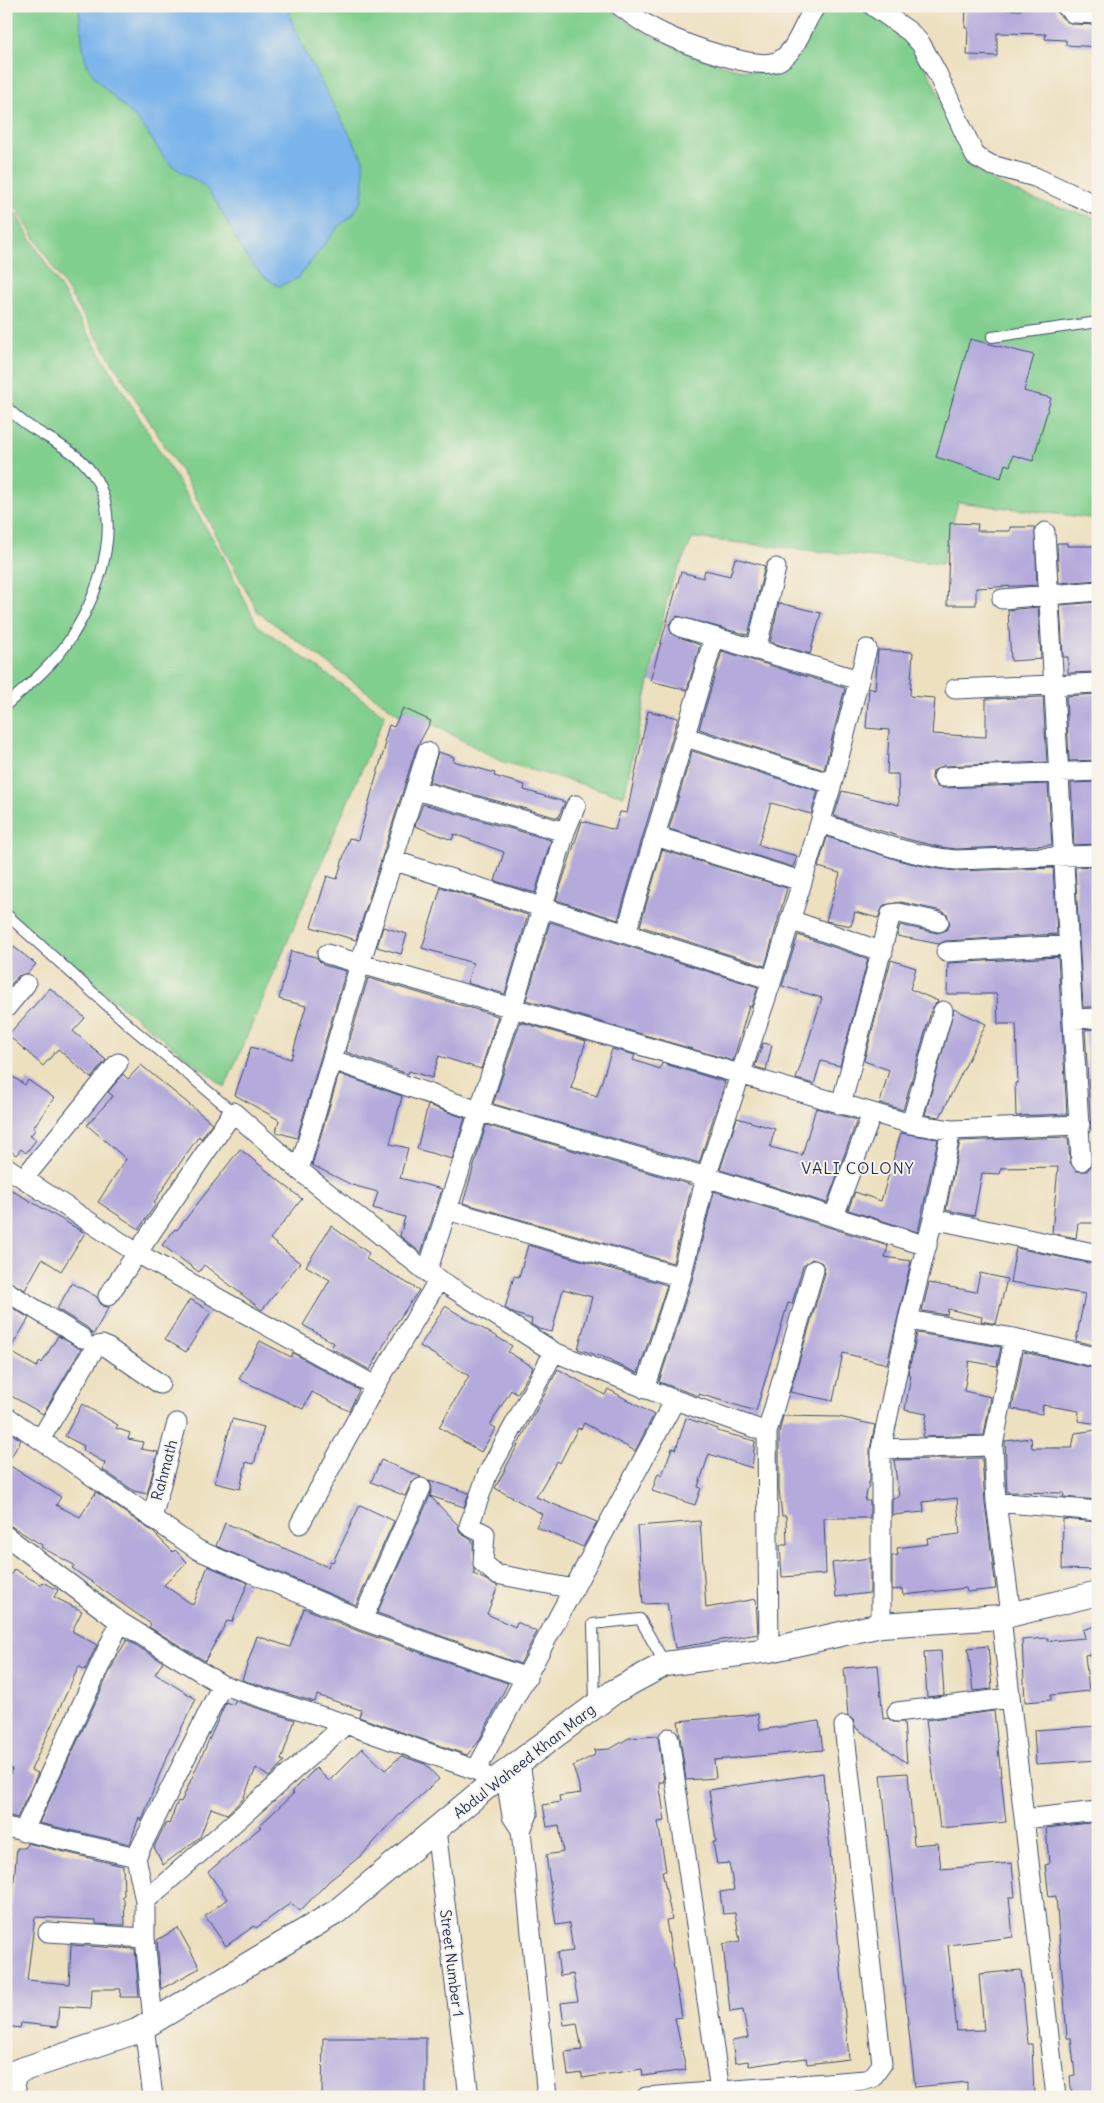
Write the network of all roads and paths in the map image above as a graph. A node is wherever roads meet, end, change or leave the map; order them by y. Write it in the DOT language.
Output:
graph roads {
  1 [pos="620,6"];
  2 [pos="816,6"];
  3 [pos="873,6"];
  4 [pos="1066,6"];
  5 [pos="1098,14"];
  6 [pos="1098,206"];
  7 [pos="1098,322"];
  8 [pos="992,337"];
  9 [pos="6,406"];
  10 [pos="1045,532"];
  11 [pos="776,568"];
  12 [pos="1098,591"];
  13 [pos="1047,596"];
  14 [pos="1002,599"];
  15 [pos="680,627"];
  16 [pos="714,638"];
  17 [pos="867,649"];
  18 [pos="756,650"];
  19 [pos="859,680"];
  20 [pos="1098,682"];
  21 [pos="1053,685"];
  22 [pos="955,689"];
  23 [pos="6,705"];
  24 [pos="686,737"];
  25 [pos="428,752"];
  26 [pos="1058,772"];
  27 [pos="1098,772"];
  28 [pos="943,777"];
  29 [pos="832,784"];
  30 [pos="416,790"];
  31 [pos="576,804"];
  32 [pos="820,823"];
  33 [pos="565,832"];
  34 [pos="655,836"];
  35 [pos="1098,855"];
  36 [pos="1063,856"];
  37 [pos="392,860"];
  38 [pos="801,881"];
  39 [pos="542,907"];
  40 [pos="6,914"];
  41 [pos="790,920"];
  42 [pos="939,922"];
  43 [pos="626,933"];
  44 [pos="1068,945"];
  45 [pos="883,952"];
  46 [pos="946,952"];
  47 [pos="327,954"];
  48 [pos="360,964"];
  49 [pos="772,980"];
  50 [pos="26,984"];
  51 [pos="6,1008"];
  52 [pos="512,1010"];
  53 [pos="943,1011"];
  54 [pos="1098,1018"];
  55 [pos="1073,1019"];
  56 [pos="332,1060"];
  57 [pos="118,1063"];
  58 [pos="741,1074"];
  59 [pos="841,1105"];
  60 [pos="478,1111"];
  61 [pos="233,1112"];
  62 [pos="872,1113"];
  63 [pos="910,1124"];
  64 [pos="1080,1125"];
  65 [pos="951,1130"];
  66 [pos="1081,1161"];
  67 [pos="6,1167"];
  68 [pos="299,1170"];
  69 [pos="706,1177"];
  70 [pos="24,1178"];
  71 [pos="447,1210"];
  72 [pos="834,1216"];
  73 [pos="933,1219"];
  74 [pos="927,1246"];
  75 [pos="137,1253"];
  76 [pos="1098,1254"];
  77 [pos="814,1270"];
  78 [pos="433,1275"];
  79 [pos="681,1277"];
  80 [pos="6,1290"];
  81 [pos="108,1296"];
  82 [pos="908,1320"];
  83 [pos="82,1338"];
  84 [pos="1014,1338"];
  85 [pos="554,1352"];
  86 [pos="1098,1358"];
  87 [pos="160,1384"];
  88 [pos="375,1386"];
  89 [pos="645,1389"];
  90 [pos="675,1400"];
  91 [pos="6,1416"];
  92 [pos="177,1423"];
  93 [pos="767,1432"];
  94 [pos="40,1440"];
  95 [pos="993,1446"];
  96 [pos="881,1449"];
  97 [pos="421,1488"];
  98 [pos="996,1502"];
  99 [pos="1098,1511"];
  100 [pos="152,1518"];
  101 [pos="300,1524"];
  102 [pos="8,1542"];
  103 [pos="574,1589"];
  104 [pos="1098,1593"];
  105 [pos="1006,1616"];
  106 [pos="362,1620"];
  107 [pos="120,1622"];
  108 [pos="881,1625"];
  109 [pos="769,1650"];
  110 [pos="665,1664"];
  111 [pos="527,1678"];
  112 [pos="222,1685"];
  113 [pos="1010,1698"];
  114 [pos="595,1706"];
  115 [pos="897,1712"];
  116 [pos="346,1724"];
  117 [pos="844,1726"];
  118 [pos="669,1738"];
  119 [pos="499,1772"];
  120 [pos="1098,1811"];
  121 [pos="1024,1819"];
  122 [pos="14,1830"];
  123 [pos="436,1830"];
  124 [pos="136,1857"];
  125 [pos="145,1901"];
  126 [pos="48,1932"];
  127 [pos="145,1938"];
  128 [pos="149,2023"];
  129 [pos="13,2082"];
  130 [pos="840,2089"];
  131 [pos="720,2091"];
  132 [pos="153,2097"];
  133 [pos="469,2097"];
  134 [pos="547,2097"];
  135 [pos="646,2097"];
  136 [pos="1056,2097"];
  1 -- 2 [label="street"];
  3 -- 6 [label="street"];
  4 -- 5 [label="street"];
  7 -- 8 [label="lane"];
  9 -- 23 [label="lane"];
  10 -- 13 [label="street"];
  11 -- 18 [label="street"];
  12 -- 13 [label="street"];
  13 -- 14 [label="street"];
  13 -- 21 [label="street"];
  15 -- 16 [label="street"];
  16 -- 18 [label="street"];
  16 -- 24 [label="street"];
  17 -- 19 [label="street"];
  18 -- 19 [label="street"];
  19 -- 29 [label="street"];
  20 -- 21 [label="street"];
  21 -- 22 [label="street"];
  21 -- 26 [label="street"];
  24 -- 29 [label="street"];
  24 -- 34 [label="street"];
  25 -- 30 [label="street"];
  26 -- 27 [label="street"];
  26 -- 28 [label="street"];
  26 -- 36 [label="street"];
  29 -- 32 [label="street"];
  30 -- 33 [label="street"];
  30 -- 37 [label="street"];
  31 -- 33 [label="street"];
  32 -- 36 [label="street"];
  32 -- 38 [label="street"];
  33 -- 39 [label="street"];
  34 -- 38 [label="street"];
  34 -- 43 [label="street"];
  35 -- 36 [label="street"];
  36 -- 44 [label="street"];
  37 -- 39 [label="street"];
  37 -- 48 [label="street"];
  38 -- 41 [label="street"];
  39 -- 43 [label="street"];
  39 -- 52 [label="street"];
  40 -- 61 [label="lane"];
  41 -- 45 [label="street"];
  41 -- 49 [label="street"];
  42 -- 45 [label="street"];
  43 -- 49 [label="street"];
  44 -- 46 [label="street"];
  44 -- 55 [label="street"];
  45 -- 59 [label="street"];
  47 -- 48 [label="street"];
  48 -- 52 [label="street"];
  48 -- 56 [label="street"];
  49 -- 58 [label="street"];
  50 -- 51 [label="street"];
  52 -- 58 [label="street"];
  52 -- 60 [label="street"];
  53 -- 63 [label="street"];
  54 -- 55 [label="street"];
  55 -- 64 [label="street"];
  56 -- 60 [label="street"];
  56 -- 68 [label="street"];
  57 -- 70 [label="street"];
  58 -- 59 [label="street"];
  58 -- 69 [label="street"];
  59 -- 62 [label="street"];
  60 -- 69 [label="street"];
  60 -- 71 [label="street"];
  61 -- 68 [label="street"];
  61 -- 75 [label="street"];
  62 -- 63 [label="street"];
  62 -- 72 [label="street"];
  63 -- 65 [label="street"];
  64 -- 65 [label="street"];
  64 -- 66 [label="street"];
  65 -- 73 [label="street"];
  67 -- 70 [label="street"];
  68 -- 78 [label="street"];
  69 -- 72 [label="street"];
  69 -- 79 [label="street"];
  70 -- 75 [label="street"];
  71 -- 78 [label="street"];
  71 -- 79 [label="street"];
  72 -- 74 [label="street"];
  73 -- 74 [label="street"];
  73 -- 76 [label="street"];
  74 -- 82 [label="street"];
  75 -- 81 [label="street"];
  75 -- 88 [label="street"];
  77 -- 93 [label="street"];
  78 -- 85 [label="street"];
  78 -- 88 [label="street"];
  79 -- 89 [label="street"];
  80 -- 83 [label="street"];
  82 -- 84 [label="street"];
  82 -- 96 [label="street"];
  84 -- 86 [label="street"];
  84 -- 95 [label="street"];
  85 -- 89 [label="street"];
  85 -- 103 [label="street"];
  87 -- 94 [label="street"];
  88 -- 101 [label="street"];
  89 -- 90 [label="street"];
  90 -- 93 [label="street"];
  90 -- 103 [label="street"];
  91 -- 94 [label="street"];
  92 -- 100 [label="street, Rahmath"];
  93 -- 109 [label="street"];
  94 -- 100 [label="street"];
  95 -- 96 [label="street"];
  95 -- 98 [label="street"];
  96 -- 108 [label="street"];
  97 -- 106 [label="street"];
  98 -- 99 [label="street"];
  98 -- 105 [label="street"];
  100 -- 106 [label="street"];
  102 -- 107 [label="street"];
  103 -- 111 [label="street"];
  104 -- 105 [label="street, Abdul Waheed Khan Marg"];
  105 -- 108 [label="street, Abdul Waheed Khan Marg"];
  105 -- 113 [label="street"];
  106 -- 111 [label="street"];
  107 -- 112 [label="street"];
  107 -- 122 [label="street"];
  108 -- 109 [label="street, Abdul Waheed Khan Marg"];
  109 -- 110 [label="street, Abdul Waheed Khan Marg"];
  110 -- 114 [label="street, Abdul Waheed Khan Marg"];
  110 -- 114 [label="lane"];
  111 -- 119 [label="street"];
  112 -- 116 [label="street"];
  112 -- 124 [label="street"];
  113 -- 115 [label="street"];
  113 -- 121 [label="street"];
  114 -- 119 [label="street, Abdul Waheed Khan Marg"];
  116 -- 119 [label="street"];
  116 -- 125 [label="street"];
  117 -- 130 [label="street"];
  118 -- 131 [label="street"];
  119 -- 123 [label="street, Abdul Waheed Khan Marg"];
  119 -- 134 [label="street"];
  120 -- 121 [label="street"];
  121 -- 136 [label="street"];
  122 -- 124 [label="street"];
  123 -- 128 [label="street, Abdul Waheed Khan Marg"];
  123 -- 133 [label="street, Street Number 1"];
  124 -- 125 [label="street"];
  125 -- 127 [label="street"];
  126 -- 127 [label="street"];
  127 -- 128 [label="street"];
  128 -- 129 [label="street, Abdul Waheed Khan Marg"];
  128 -- 132 [label="street"];
  130 -- 131 [label="street"];
  131 -- 135 [label="street"];
}
